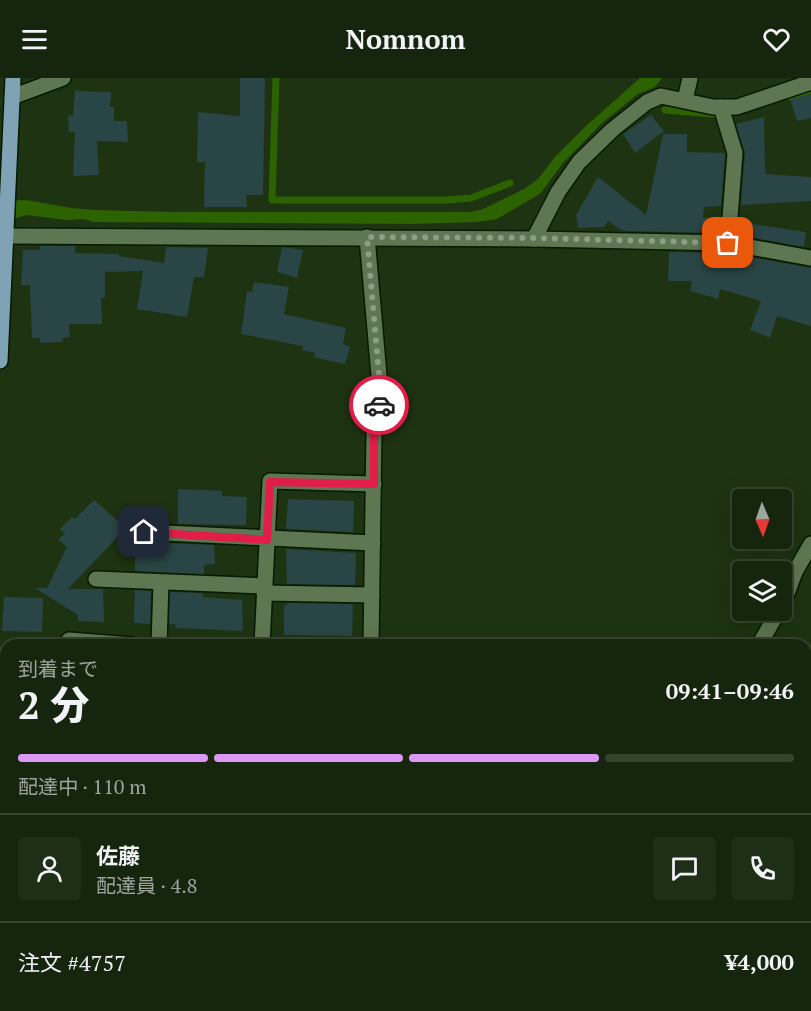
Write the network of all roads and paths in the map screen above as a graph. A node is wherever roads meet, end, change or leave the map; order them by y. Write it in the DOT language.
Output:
graph roads {
  1 [pos="13,78"];
  2 [pos="63,78"];
  3 [pos="690,78"];
  4 [pos="811,82"];
  5 [pos="12,97"];
  6 [pos="685,100"];
  7 [pos="721,107"];
  8 [pos="5,193"];
  9 [pos="6,232"];
  10 [pos="367,237"];
  11 [pos="534,238"];
  12 [pos="728,243"];
  13 [pos="811,258"];
  14 [pos="0,361"];
  15 [pos="374,484"];
  16 [pos="144,532"];
  17 [pos="267,540"];
  18 [pos="373,543"];
  19 [pos="811,544"];
  20 [pos="96,579"];
  21 [pos="792,581"];
  22 [pos="160,583"];
  23 [pos="264,589"];
  24 [pos="372,595"];
  25 [pos="773,621"];
  26 [pos="159,639"];
  27 [pos="262,639"];
  28 [pos="371,639"];
  29 [pos="762,639"];
  1 -- 5 [label="main road"];
  2 -- 5 [label="street"];
  3 -- 6 [label="street"];
  4 -- 7 [label="street"];
  5 -- 8 [label="main road"];
  6 -- 7 [label="street"];
  6 -- 11 [label="street"];
  7 -- 12 [label="street"];
  8 -- 9 [label="main road"];
  9 -- 10 [label="street"];
  9 -- 14 [label="main road"];
  10 -- 11 [label="street"];
  10 -- 15 [label="street"];
  11 -- 12 [label="street"];
  12 -- 13 [label="street"];
  15 -- 17 [label="street"];
  15 -- 18 [label="street"];
  16 -- 17 [label="street"];
  17 -- 18 [label="street"];
  17 -- 23 [label="street"];
  18 -- 24 [label="street"];
  19 -- 21 [label="street"];
  20 -- 22 [label="street"];
  22 -- 23 [label="street"];
  22 -- 26 [label="street"];
  23 -- 24 [label="street"];
  23 -- 27 [label="street"];
  24 -- 28 [label="street"];
  25 -- 29 [label="street"];
}
